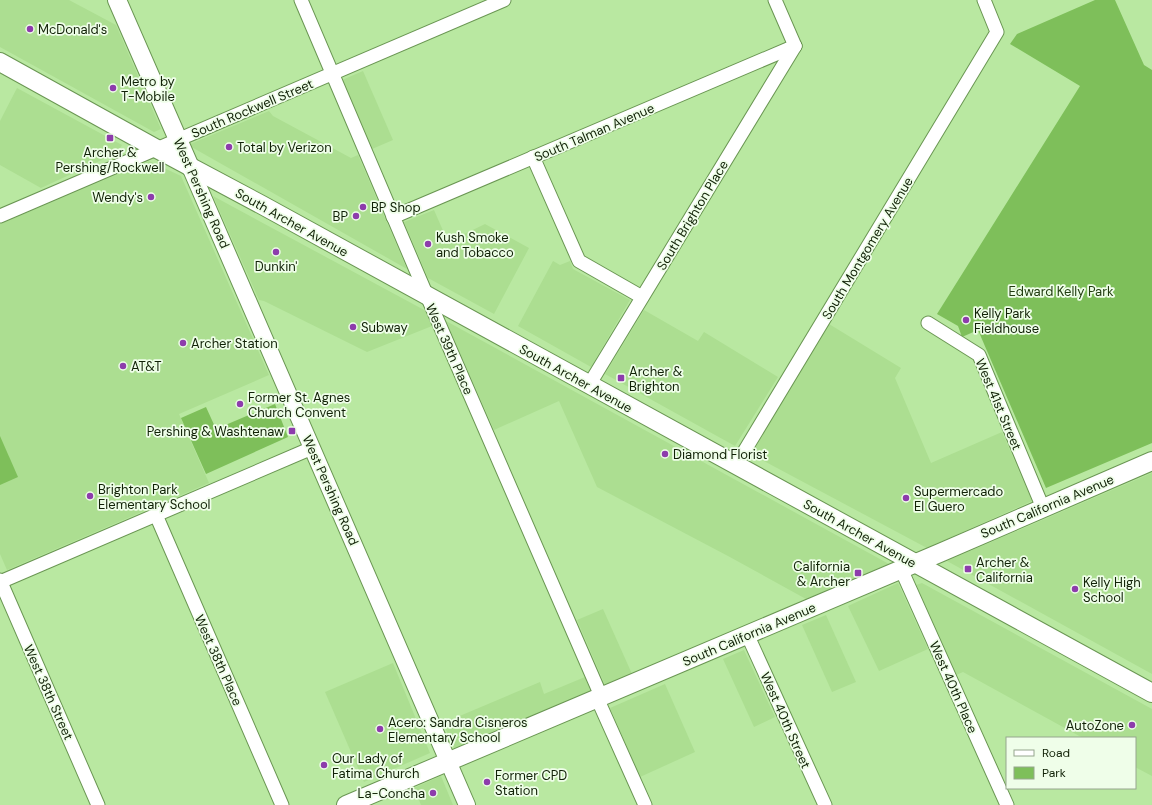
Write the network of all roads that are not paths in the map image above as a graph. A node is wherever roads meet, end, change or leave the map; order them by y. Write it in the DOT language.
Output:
graph roads {
  1 [pos="117,0"];
  2 [pos="301,0"];
  3 [pos="504,0"];
  4 [pos="775,0"];
  5 [pos="984,0"];
  6 [pos="486,4"];
  7 [pos="794,46"];
  8 [pos="0,62"];
  9 [pos="332,74"];
  10 [pos="178,140"];
  11 [pos="156,149"];
  12 [pos="533,157"];
  13 [pos="190,167"];
  14 [pos="0,216"];
  15 [pos="394,217"];
  16 [pos="426,296"];
  17 [pos="642,297"];
  18 [pos="928,323"];
  19 [pos="589,385"];
  20 [pos="312,448"];
  21 [pos="1152,461"];
  22 [pos="736,465"];
  23 [pos="1043,508"];
  24 [pos="156,515"];
  25 [pos="908,566"];
  26 [pos="0,581"];
  27 [pos="748,634"];
  28 [pos="1152,693"];
  29 [pos="599,697"];
  30 [pos="448,761"];
  31 [pos="98,805"];
  32 [pos="282,805"];
  33 [pos="346,805"];
  34 [pos="467,805"];
  35 [pos="645,805"];
  36 [pos="825,805"];
  37 [pos="1007,805"];
  1 -- 10 [label="main road, West Pershing Road"];
  2 -- 9 [label="street, West 39th Place"];
  3 -- 6 [label="street, South Rockwell Street"];
  4 -- 7 [label="street"];
  5 -- 22 [label="street, South Montgomery Avenue"];
  6 -- 9 [label="street, South Rockwell Street"];
  7 -- 12 [label="street, South Talman Avenue"];
  7 -- 17 [label="street, South Brighton Place"];
  8 -- 11 [label="main road, South Archer Avenue"];
  9 -- 10 [label="street, South Rockwell Street"];
  9 -- 15 [label="street, West 39th Place"];
  10 -- 11 [label="street, South Rockwell Street"];
  10 -- 13 [label="main road, West Pershing Road"];
  11 -- 13 [label="main road, South Archer Avenue"];
  11 -- 14 [label="street, South Rockwell Street"];
  12 -- 15 [label="street, South Talman Avenue"];
  12 -- 17 [label="street"];
  13 -- 16 [label="main road, South Archer Avenue"];
  13 -- 20 [label="street, West Pershing Road"];
  15 -- 16 [label="street, West 39th Place"];
  16 -- 19 [label="main road, South Archer Avenue"];
  16 -- 29 [label="street, West 39th Place"];
  17 -- 19 [label="street, South Brighton Place"];
  18 -- 23 [label="street, West 41st Street"];
  19 -- 22 [label="main road, South Archer Avenue"];
  20 -- 24 [label="street"];
  20 -- 30 [label="street, West Pershing Road"];
  21 -- 23 [label="main road, South California Avenue"];
  22 -- 25 [label="main road, South Archer Avenue"];
  23 -- 25 [label="main road, South California Avenue"];
  24 -- 26 [label="street"];
  24 -- 32 [label="street, West 38th Place"];
  25 -- 27 [label="main road, South California Avenue"];
  25 -- 28 [label="main road, South Archer Avenue"];
  25 -- 37 [label="street, West 40th Place"];
  26 -- 31 [label="street, West 38th Street"];
  27 -- 29 [label="main road, South California Avenue"];
  27 -- 36 [label="street, West 40th Street"];
  29 -- 30 [label="main road, South California Avenue"];
  29 -- 35 [label="street, West 39th Place"];
  30 -- 33 [label="main road, South California Avenue"];
  30 -- 34 [label="street, West Pershing Road"];
}
